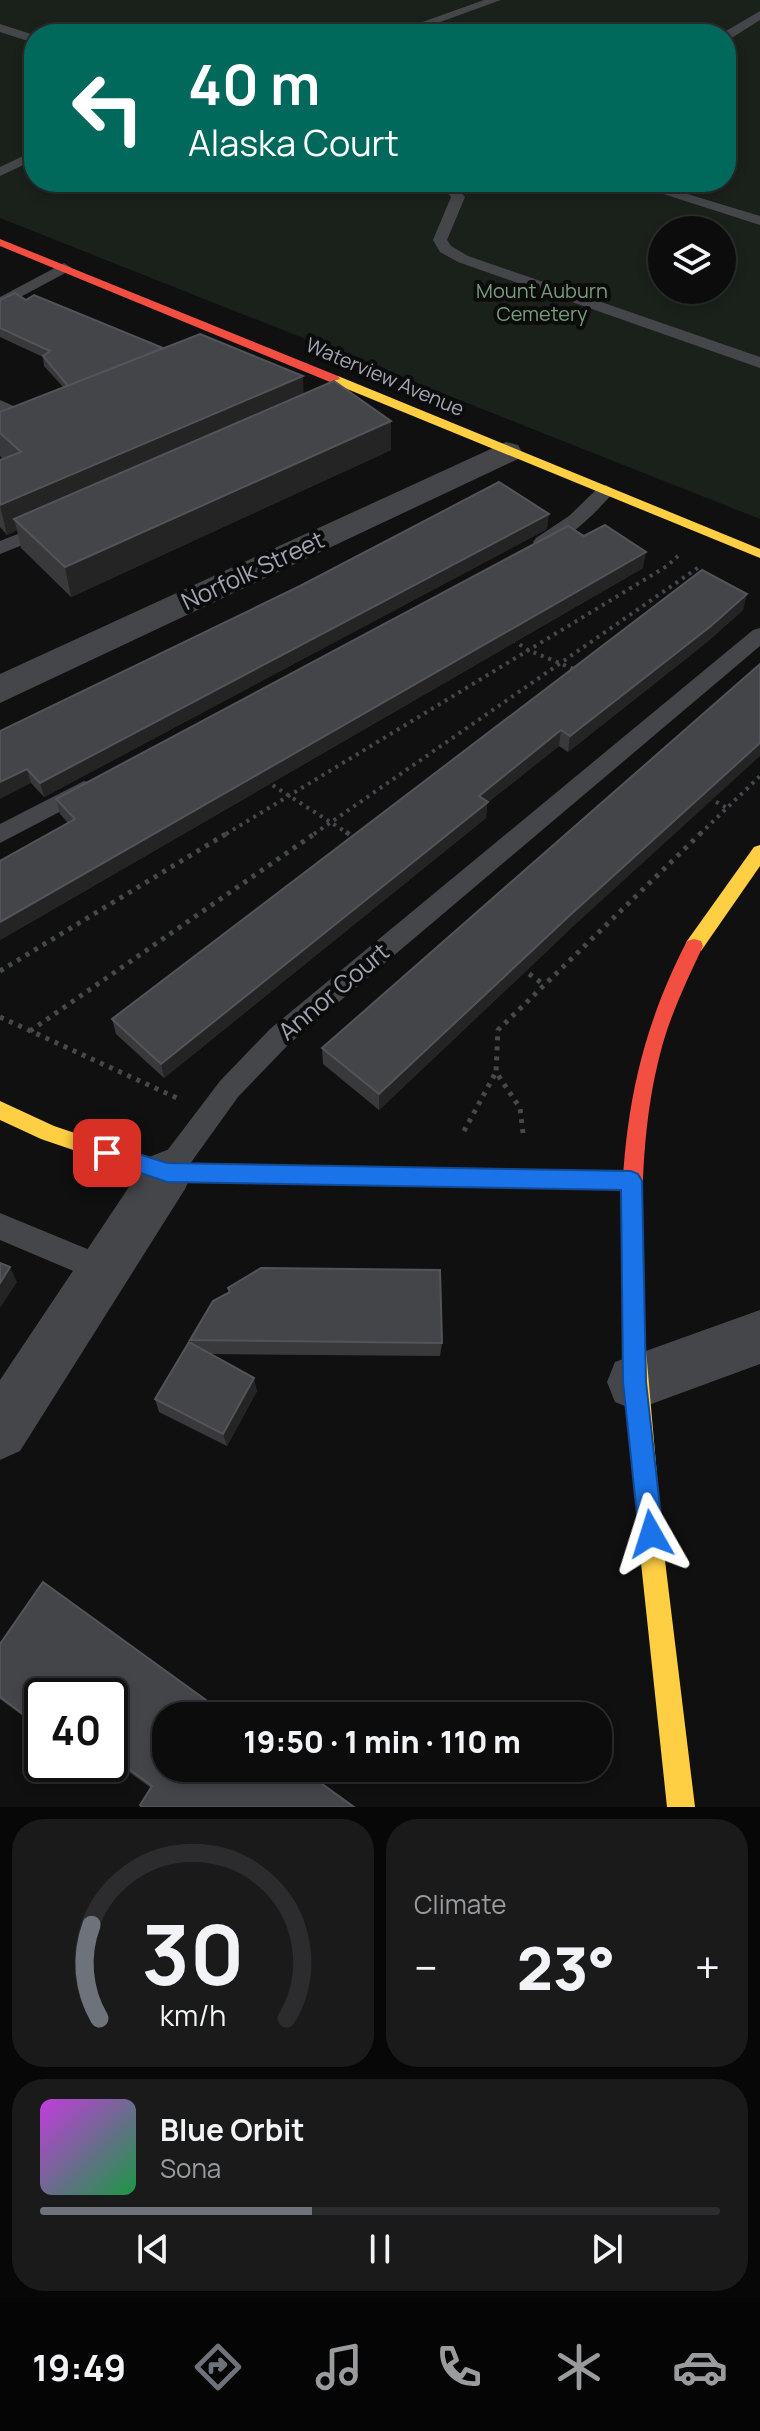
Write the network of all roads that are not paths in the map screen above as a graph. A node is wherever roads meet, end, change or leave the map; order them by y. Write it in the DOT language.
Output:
graph roads {
  1 [pos="495,0"];
  2 [pos="760,15"];
  3 [pos="424,24"];
  4 [pos="0,28"];
  5 [pos="736,30"];
  6 [pos="24,36"];
  7 [pos="24,160"];
  8 [pos="0,172"];
  9 [pos="454,192"];
  10 [pos="666,192"];
  11 [pos="760,221"];
  12 [pos="0,242"];
  13 [pos="64,268"];
  14 [pos="0,303"];
  15 [pos="237,339"];
  16 [pos="208,351"];
  17 [pos="760,363"];
  18 [pos="356,389"];
  19 [pos="334,400"];
  20 [pos="0,405"];
  21 [pos="61,409"];
  22 [pos="506,452"];
  23 [pos="606,490"];
  24 [pos="71,518"];
  25 [pos="0,548"];
  26 [pos="522,553"];
  27 [pos="758,554"];
  28 [pos="760,635"];
  29 [pos="0,690"];
  30 [pos="96,782"];
  31 [pos="0,834"];
  32 [pos="760,852"];
  33 [pos="0,1110"];
  34 [pos="167,1173"];
  35 [pos="631,1181"];
  36 [pos="0,1226"];
  37 [pos="104,1270"];
  38 [pos="760,1337"];
  39 [pos="635,1382"];
  40 [pos="0,1431"];
  41 [pos="681,1807"];
  1 -- 3 [label="lane"];
  2 -- 5 [label="lane"];
  4 -- 6 [label="lane"];
  7 -- 8 [label="lane"];
  9 -- 17 [label="lane"];
  10 -- 11 [label="lane"];
  12 -- 13 [label="street, Waterview Avenue"];
  13 -- 14 [label="lane"];
  13 -- 15 [label="street, Waterview Avenue"];
  15 -- 16 [label="lane"];
  15 -- 18 [label="street, Waterview Avenue"];
  18 -- 19 [label="lane"];
  18 -- 22 [label="street, Waterview Avenue"];
  20 -- 21 [label="lane"];
  22 -- 23 [label="street, Waterview Avenue"];
  22 -- 29 [label="street, Norfolk Street"];
  23 -- 26 [label="lane"];
  23 -- 27 [label="street, Waterview Avenue"];
  24 -- 25 [label="lane"];
  28 -- 34 [label="lane, Annor Court"];
  30 -- 31 [label="lane"];
  32 -- 35 [label="street"];
  33 -- 34 [label="street"];
  34 -- 35 [label="street"];
  34 -- 37 [label="street, Annor Court"];
  35 -- 39 [label="street"];
  36 -- 37 [label="lane"];
  37 -- 40 [label="street, Annor Court"];
  38 -- 39 [label="street"];
  39 -- 41 [label="street"];
}
